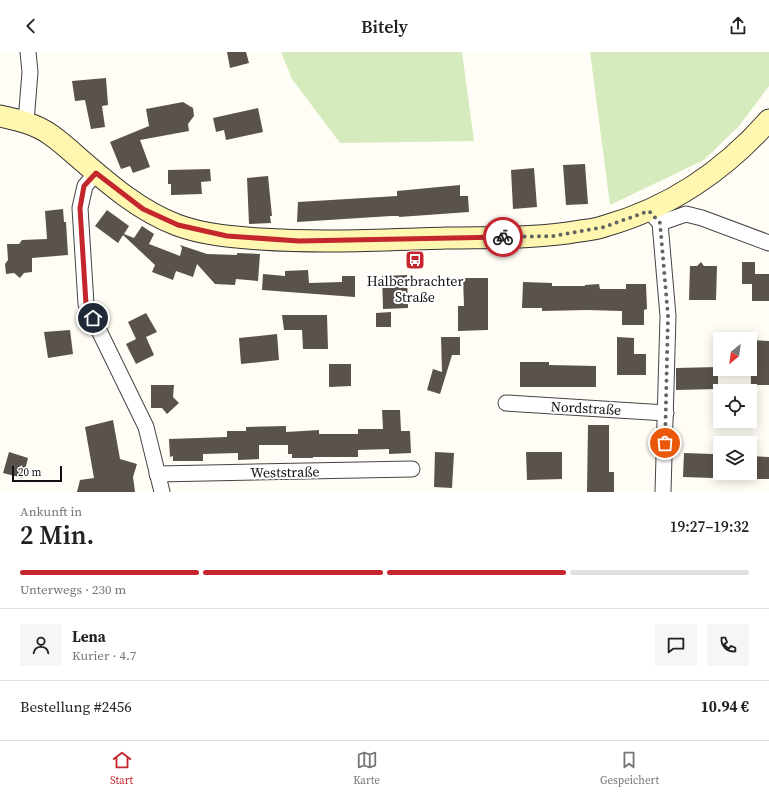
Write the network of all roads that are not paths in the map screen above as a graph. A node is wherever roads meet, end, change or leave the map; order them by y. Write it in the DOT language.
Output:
graph roads {
  1 [pos="28,52"];
  2 [pos="0,116"];
  3 [pos="769,120"];
  4 [pos="26,122"];
  5 [pos="96,173"];
  6 [pos="654,217"];
  7 [pos="769,243"];
  8 [pos="506,403"];
  9 [pos="666,412"];
  10 [pos="412,470"];
  11 [pos="157,474"];
  12 [pos="162,492"];
  13 [pos="663,492"];
  1 -- 4 [label="street"];
  2 -- 4 [label="main road"];
  3 -- 6 [label="main road"];
  4 -- 5 [label="main road"];
  5 -- 6 [label="main road"];
  5 -- 11 [label="street"];
  6 -- 7 [label="street"];
  6 -- 9 [label="street"];
  8 -- 9 [label="street, Nordstraße"];
  9 -- 13 [label="street"];
  10 -- 11 [label="street, Weststraße"];
  11 -- 12 [label="street"];
}
